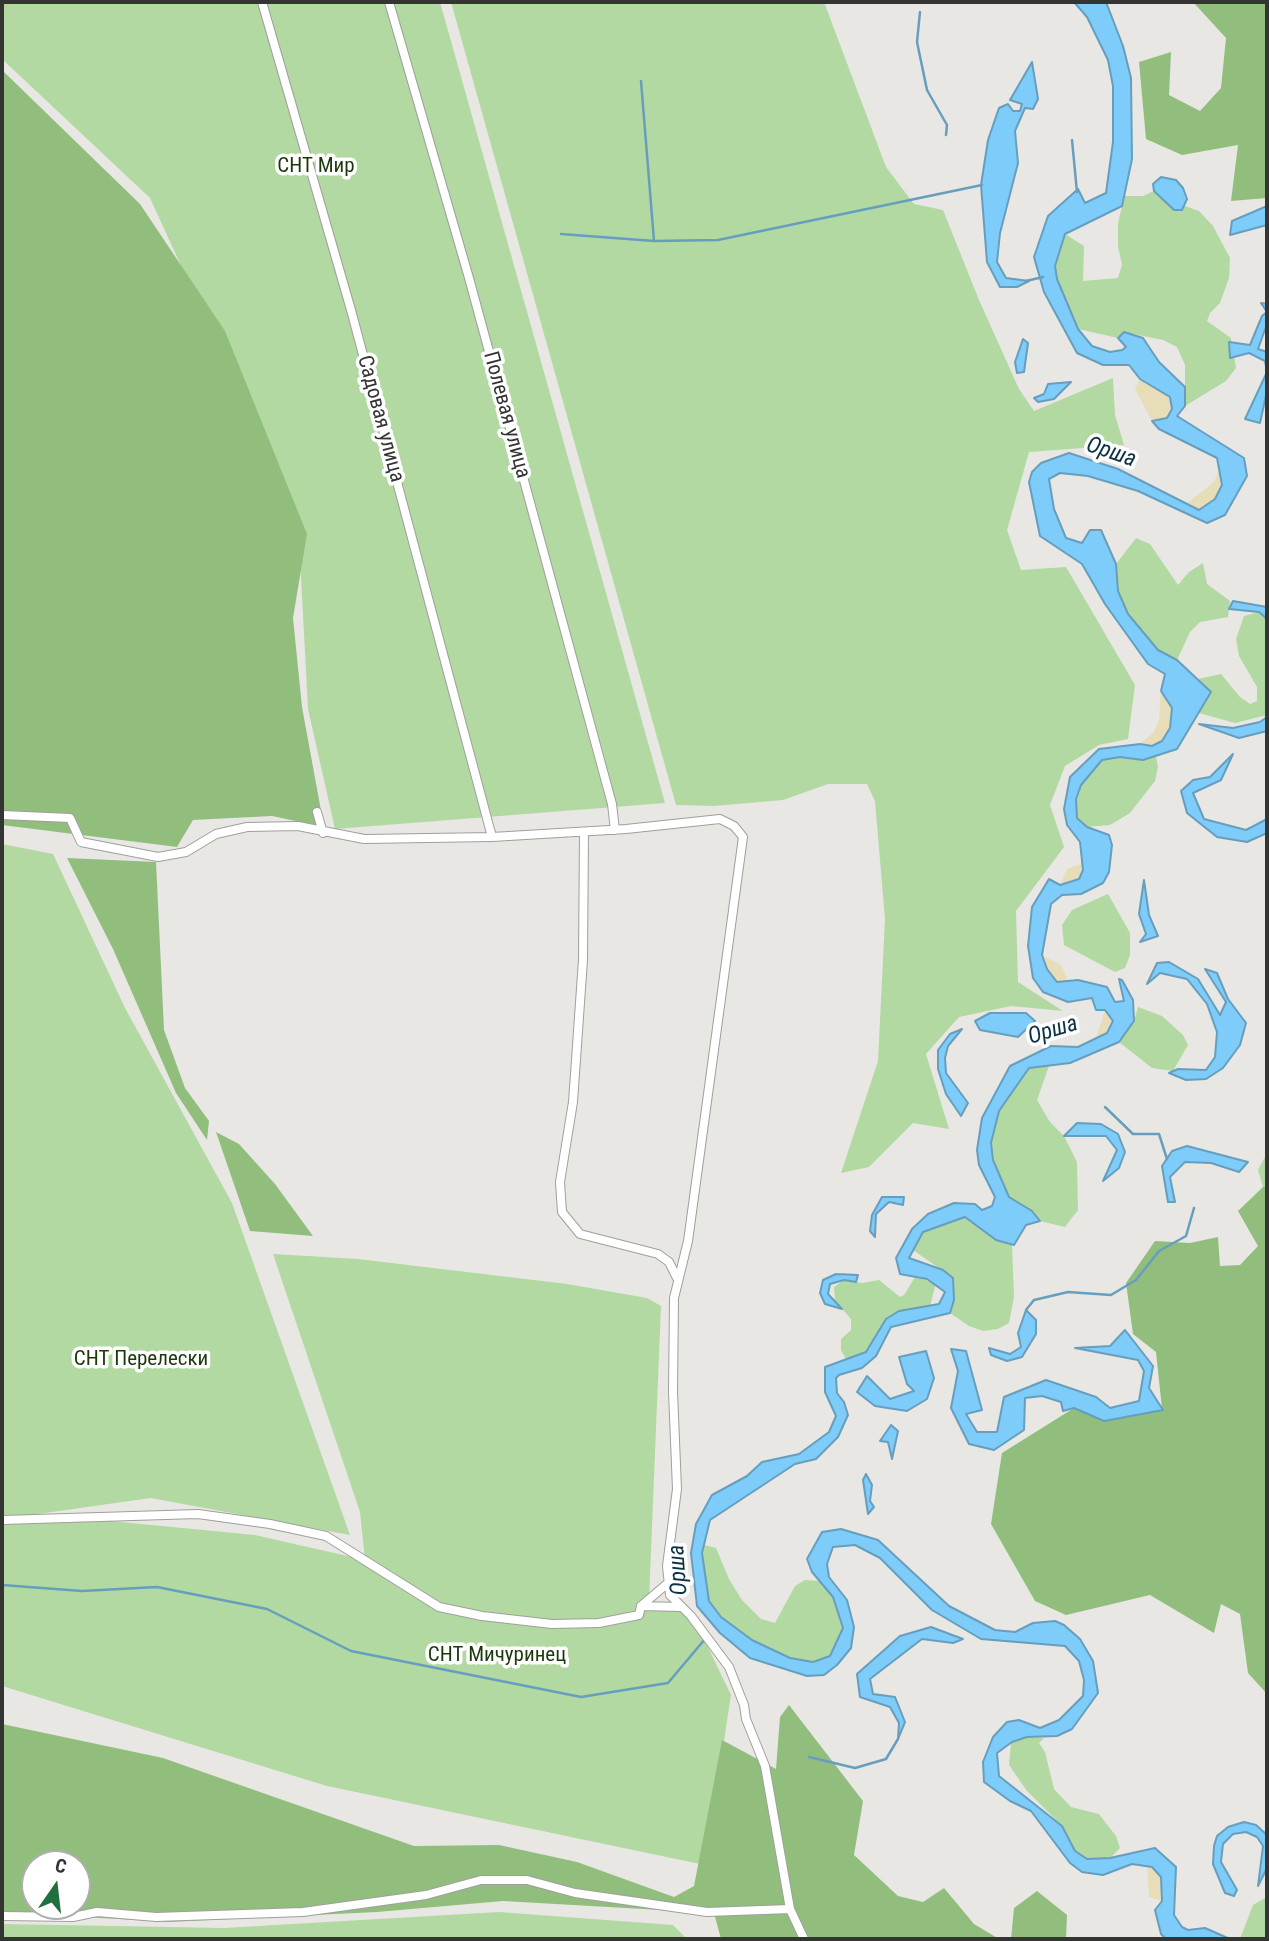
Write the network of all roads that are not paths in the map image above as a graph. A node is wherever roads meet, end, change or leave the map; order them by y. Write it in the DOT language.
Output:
graph roads {
  1 [pos="262,2"];
  2 [pos="389,2"];
  3 [pos="317,812"];
  4 [pos="2,815"];
  5 [pos="615,830"];
  6 [pos="584,832"];
  7 [pos="323,833"];
  8 [pos="492,838"];
  9 [pos="677,1278"];
  10 [pos="2,1520"];
  11 [pos="668,1583"];
  12 [pos="641,1606"];
  13 [pos="680,1607"];
  14 [pos="790,1909"];
  15 [pos="2,1916"];
  16 [pos="804,1939"];
  1 -- 8 [label="street, Садовая улица"];
  2 -- 5 [label="street, Полевая улица"];
  3 -- 7 [label="street"];
  4 -- 7 [label="street"];
  5 -- 6 [label="street"];
  5 -- 9 [label="street"];
  6 -- 8 [label="street"];
  6 -- 9 [label="street"];
  7 -- 8 [label="street"];
  9 -- 11 [label="street"];
  10 -- 12 [label="street"];
  11 -- 12 [label="street"];
  11 -- 13 [label="street"];
  12 -- 13 [label="street"];
  13 -- 14 [label="street"];
  14 -- 15 [label="street"];
  14 -- 16 [label="street"];
}
